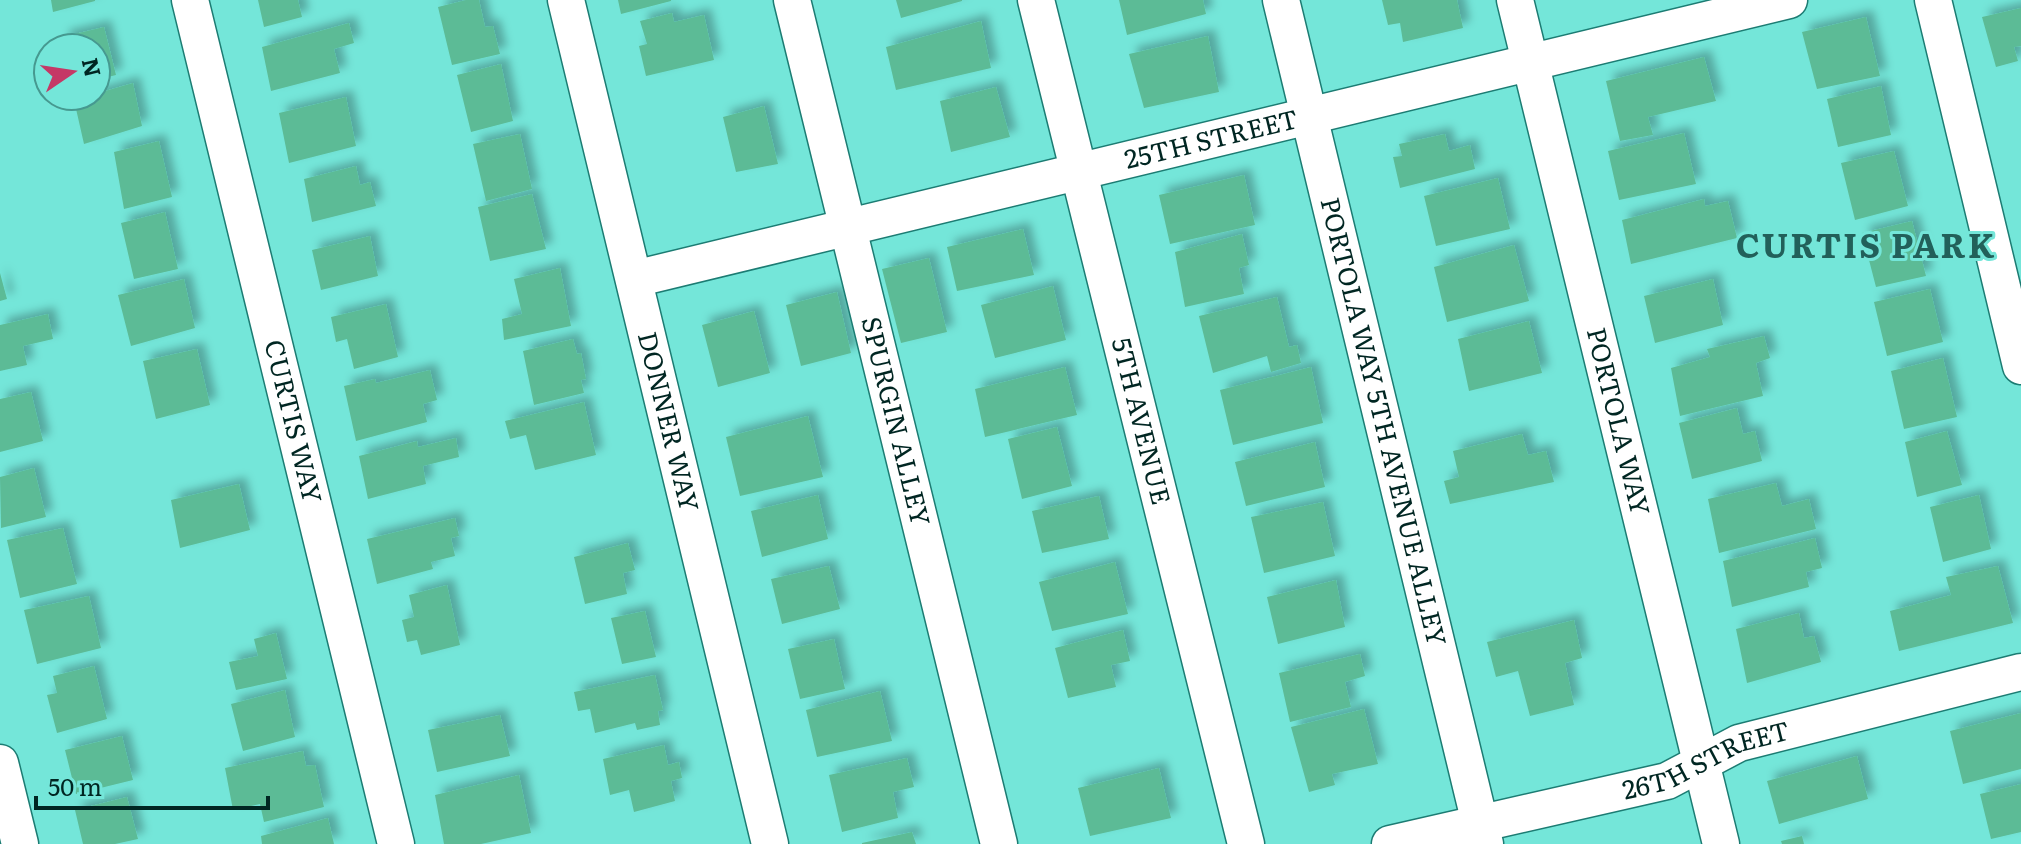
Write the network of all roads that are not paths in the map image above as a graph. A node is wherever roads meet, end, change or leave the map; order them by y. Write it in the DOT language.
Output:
graph roads {
  1 [pos="190,0"];
  2 [pos="566,0"];
  3 [pos="792,0"];
  4 [pos="1036,0"];
  5 [pos="1281,0"];
  6 [pos="1515,0"];
  7 [pos="1789,0"];
  8 [pos="1933,0"];
  9 [pos="1531,62"];
  10 [pos="1309,116"];
  11 [pos="1078,172"];
  12 [pos="847,227"];
  13 [pos="634,279"];
  14 [pos="2019,348"];
  15 [pos="2021,672"];
  16 [pos="0,763"];
  17 [pos="1701,763"];
  18 [pos="1483,835"];
  19 [pos="20,844"];
  20 [pos="396,844"];
  21 [pos="770,844"];
  22 [pos="999,844"];
  23 [pos="1246,844"];
  24 [pos="1390,844"];
  25 [pos="1721,844"];
  1 -- 20 [label="street, CURTIS WAY"];
  2 -- 13 [label="street, DONNER WAY"];
  3 -- 12 [label="street, SPURGIN ALLEY"];
  4 -- 11 [label="street, 5TH AVENUE"];
  5 -- 10 [label="street, PORTOLA WAY 5TH AVENUE ALLEY"];
  6 -- 9 [label="street, PORTOLA WAY"];
  7 -- 9 [label="street, 25TH STREET"];
  8 -- 14 [label="street"];
  9 -- 10 [label="street, 25TH STREET"];
  9 -- 17 [label="street, PORTOLA WAY"];
  10 -- 11 [label="street, 25TH STREET"];
  10 -- 18 [label="street, PORTOLA WAY 5TH AVENUE ALLEY"];
  11 -- 12 [label="street, 25TH STREET"];
  11 -- 23 [label="street, 5TH AVENUE"];
  12 -- 13 [label="street, 25TH STREET"];
  12 -- 22 [label="street, SPURGIN ALLEY"];
  13 -- 21 [label="street, DONNER WAY"];
  15 -- 17 [label="street, 26TH STREET"];
  16 -- 19 [label="street"];
  17 -- 18 [label="street, 26TH STREET"];
  17 -- 25 [label="street, PORTOLA WAY"];
  18 -- 24 [label="street, 26TH STREET"];
}
